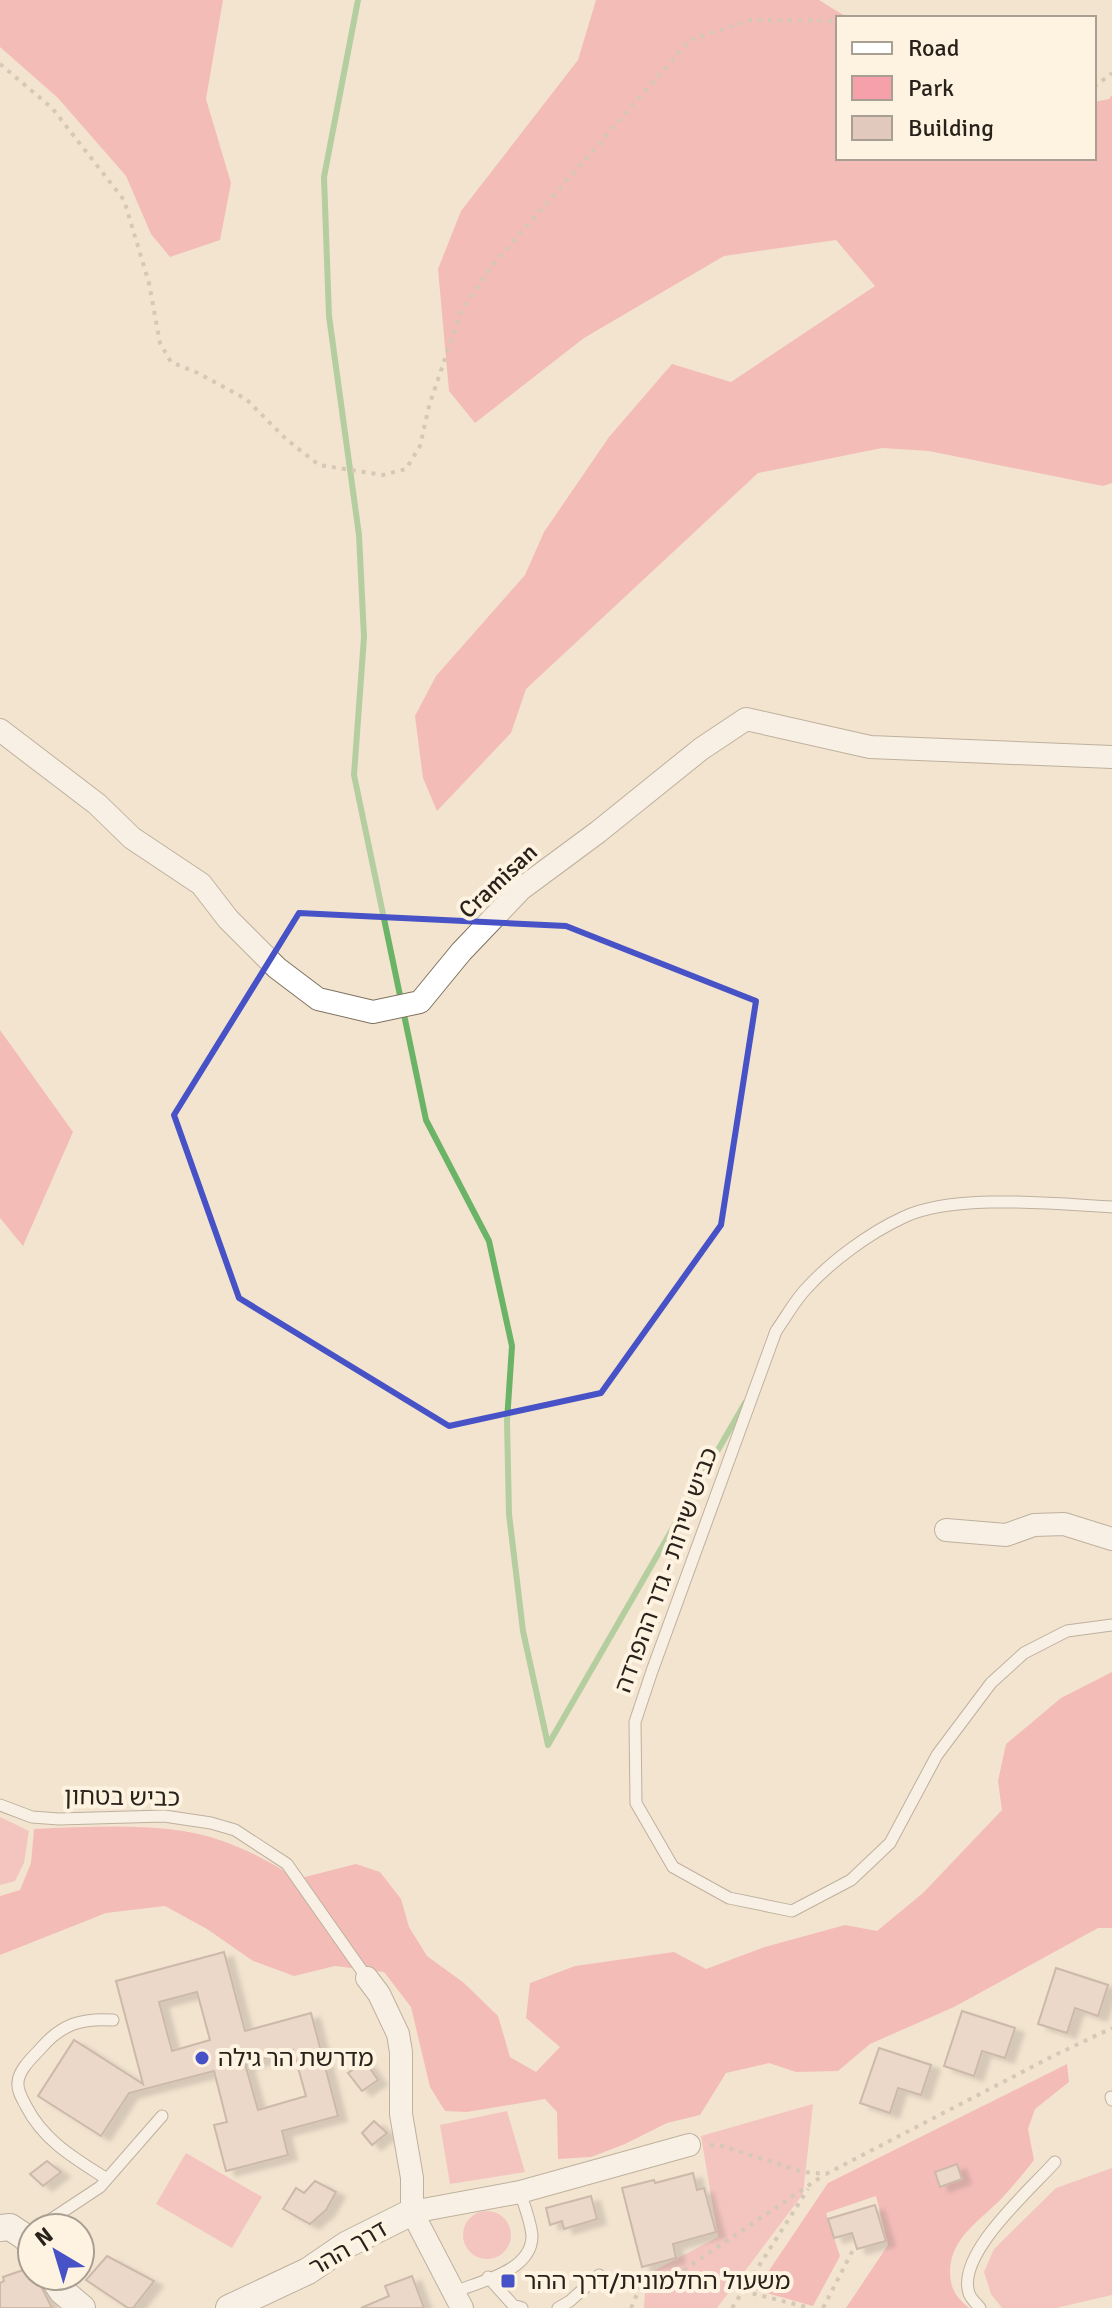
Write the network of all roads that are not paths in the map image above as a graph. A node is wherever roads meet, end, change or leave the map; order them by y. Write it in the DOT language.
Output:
graph roads {
  1 [pos="0,730"];
  2 [pos="1112,757"];
  3 [pos="1112,1207"];
  4 [pos="946,1530"];
  5 [pos="1112,1539"];
  6 [pos="1112,1625"];
  7 [pos="0,1805"];
  8 [pos="367,1978"];
  9 [pos="113,2020"];
  10 [pos="162,2116"];
  11 [pos="689,2145"];
  12 [pos="1055,2162"];
  13 [pos="107,2179"];
  14 [pos="520,2192"];
  15 [pos="57,2212"];
  16 [pos="412,2212"];
  17 [pos="599,2275"];
  18 [pos="488,2277"];
  19 [pos="63,2292"];
  20 [pos="458,2300"];
  21 [pos="82,2308"];
  22 [pos="229,2308"];
  23 [pos="522,2308"];
  24 [pos="558,2308"];
  25 [pos="980,2308"];
  1 -- 2 [label="street, Cramisan"];
  3 -- 6 [label="lane, כביש שירות - גדר ההפרדה"];
  4 -- 5 [label="street"];
  7 -- 8 [label="lane, כביש בטחון"];
  8 -- 16 [label="street"];
  9 -- 13 [label="lane"];
  10 -- 13 [label="lane"];
  11 -- 14 [label="street"];
  12 -- 25 [label="lane"];
  13 -- 15 [label="lane"];
  14 -- 16 [label="street"];
  14 -- 18 [label="lane"];
  16 -- 20 [label="street, דרך ההר"];
  16 -- 22 [label="street, דרך ההר"];
  17 -- 24 [label="lane"];
  18 -- 20 [label="lane"];
  18 -- 23 [label="lane"];
  19 -- 21 [label="street"];
}
